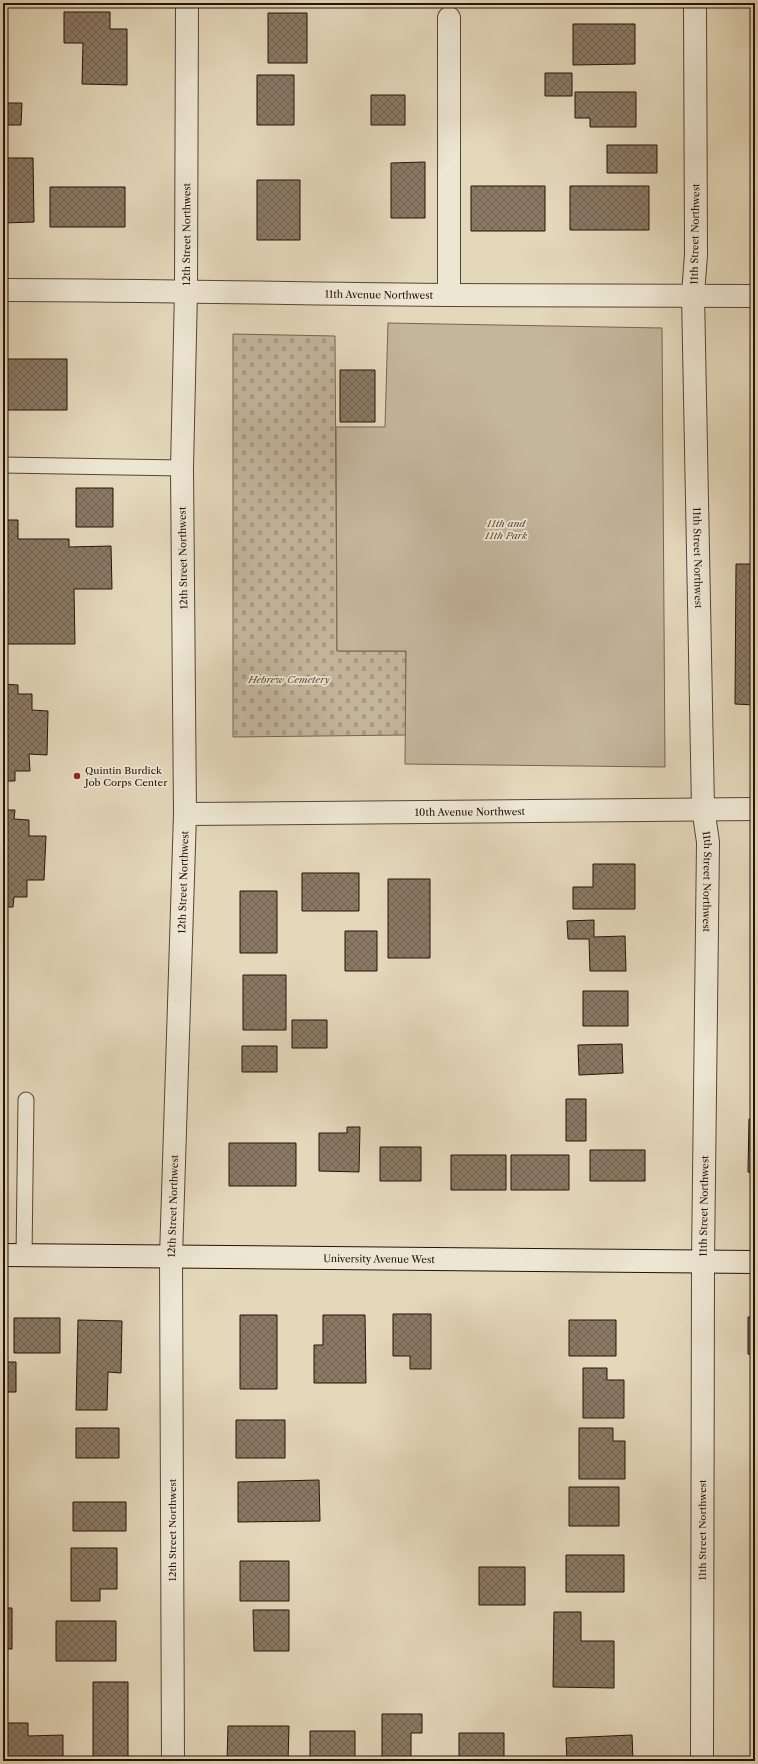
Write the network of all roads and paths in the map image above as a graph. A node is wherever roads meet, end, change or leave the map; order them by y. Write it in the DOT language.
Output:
graph roads {
  1 [pos="186,3"];
  2 [pos="696,3"];
  3 [pos="449,18"];
  4 [pos="3,290"];
  5 [pos="186,291"];
  6 [pos="693,294"];
  7 [pos="449,295"];
  8 [pos="755,296"];
  9 [pos="3,465"];
  10 [pos="182,468"];
  11 [pos="703,808"];
  12 [pos="755,809"];
  13 [pos="185,814"];
  14 [pos="26,1100"];
  15 [pos="13,1256"];
  16 [pos="171,1257"];
  17 [pos="703,1262"];
  18 [pos="755,1262"];
  19 [pos="173,1761"];
  20 [pos="702,1761"];
  1 -- 5 [label="street, 12th Street Northwest"];
  2 -- 6 [label="street, 11th Street Northwest"];
  3 -- 7 [label="street"];
  4 -- 5 [label="street, 11th Avenue Northwest"];
  5 -- 7 [label="street, 11th Avenue Northwest"];
  5 -- 10 [label="street, 12th Street Northwest"];
  6 -- 7 [label="street, 11th Avenue Northwest"];
  6 -- 8 [label="street, 11th Avenue Northwest"];
  6 -- 11 [label="street, 11th Street Northwest"];
  9 -- 10 [label="lane"];
  10 -- 13 [label="street, 12th Street Northwest"];
  11 -- 12 [label="street, 10th Avenue Northwest"];
  11 -- 13 [label="street, 10th Avenue Northwest"];
  11 -- 17 [label="street, 11th Street Northwest"];
  13 -- 16 [label="street, 12th Street Northwest"];
  14 -- 15 [label="lane"];
  15 -- 16 [label="street, University Avenue West"];
  16 -- 17 [label="street, University Avenue West"];
  16 -- 19 [label="street, 12th Street Northwest"];
  17 -- 18 [label="street, University Avenue West"];
  17 -- 20 [label="street, 11th Street Northwest"];
}
